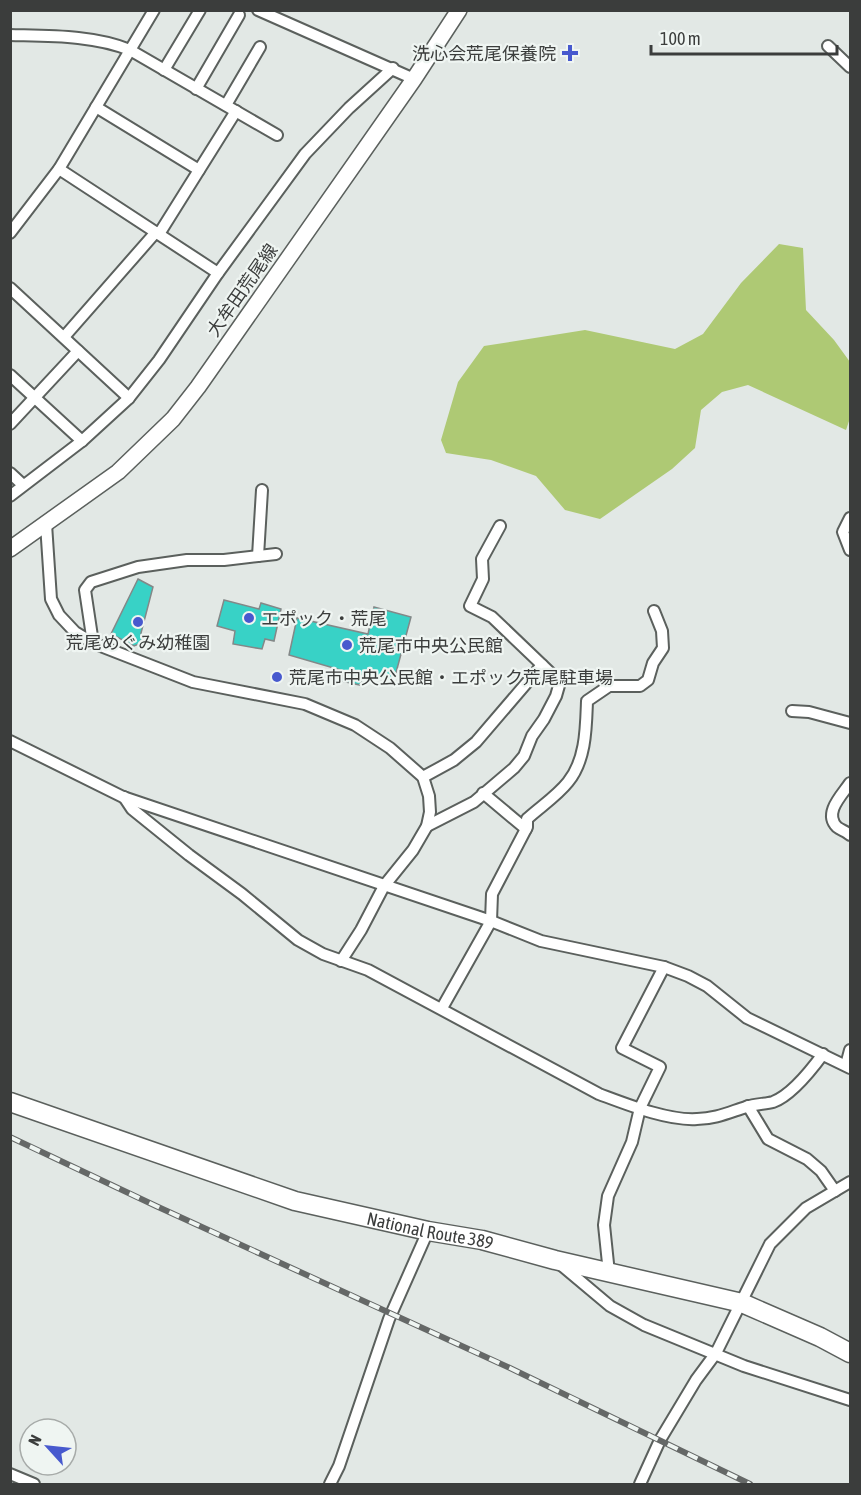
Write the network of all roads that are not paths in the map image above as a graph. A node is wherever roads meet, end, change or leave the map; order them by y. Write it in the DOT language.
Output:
graph roads {
  1 [pos="154,10"];
  2 [pos="201,10"];
  3 [pos="258,10"];
  4 [pos="459,10"];
  5 [pos="239,15"];
  6 [pos="10,35"];
  7 [pos="828,46"];
  8 [pos="260,47"];
  9 [pos="130,50"];
  10 [pos="850,67"];
  11 [pos="393,68"];
  12 [pos="164,70"];
  13 [pos="414,79"];
  14 [pos="196,88"];
  15 [pos="96,107"];
  16 [pos="231,108"];
  17 [pos="277,135"];
  18 [pos="59,169"];
  19 [pos="199,170"];
  20 [pos="10,233"];
  21 [pos="157,233"];
  22 [pos="218,273"];
  23 [pos="10,288"];
  24 [pos="64,338"];
  25 [pos="78,351"];
  26 [pos="10,375"];
  27 [pos="35,398"];
  28 [pos="129,398"];
  29 [pos="10,424"];
  30 [pos="82,441"];
  31 [pos="10,473"];
  32 [pos="23,485"];
  33 [pos="262,490"];
  34 [pos="10,496"];
  35 [pos="850,518"];
  36 [pos="46,524"];
  37 [pos="500,526"];
  38 [pos="10,549"];
  39 [pos="850,550"];
  40 [pos="276,554"];
  41 [pos="258,556"];
  42 [pos="654,611"];
  43 [pos="93,643"];
  44 [pos="542,665"];
  45 [pos="792,711"];
  46 [pos="850,723"];
  47 [pos="10,741"];
  48 [pos="423,777"];
  49 [pos="850,783"];
  50 [pos="483,794"];
  51 [pos="123,797"];
  52 [pos="427,826"];
  53 [pos="526,829"];
  54 [pos="850,835"];
  55 [pos="384,886"];
  56 [pos="491,921"];
  57 [pos="341,961"];
  58 [pos="664,967"];
  59 [pos="442,1008"];
  60 [pos="850,1050"];
  61 [pos="823,1054"];
  62 [pos="848,1067"];
  63 [pos="10,1102"];
  64 [pos="748,1106"];
  65 [pos="640,1108"];
  66 [pos="850,1182"];
  67 [pos="835,1191"];
  68 [pos="428,1232"];
  69 [pos="555,1260"];
  70 [pos="609,1273"];
  71 [pos="742,1303"];
  72 [pos="716,1353"];
  73 [pos="850,1353"];
  74 [pos="850,1400"];
  75 [pos="10,1474"];
  76 [pos="34,1485"];
  77 [pos="330,1485"];
  78 [pos="640,1485"];
  1 -- 9 [label="street"];
  2 -- 12 [label="street"];
  3 -- 11 [label="street"];
  4 -- 13 [label="main road, 大牟田荒尾線"];
  5 -- 14 [label="street"];
  6 -- 9 [label="street"];
  7 -- 10 [label="street"];
  8 -- 16 [label="street"];
  9 -- 12 [label="street"];
  9 -- 15 [label="street"];
  11 -- 13 [label="street"];
  11 -- 22 [label="street"];
  12 -- 14 [label="street"];
  13 -- 36 [label="main road, 大牟田荒尾線"];
  14 -- 16 [label="street"];
  15 -- 18 [label="street"];
  15 -- 19 [label="street"];
  16 -- 17 [label="street"];
  16 -- 19 [label="street"];
  18 -- 20 [label="street"];
  18 -- 21 [label="street"];
  19 -- 21 [label="street"];
  21 -- 22 [label="street"];
  21 -- 24 [label="street"];
  22 -- 28 [label="street"];
  23 -- 24 [label="street"];
  24 -- 25 [label="street"];
  25 -- 27 [label="street"];
  25 -- 28 [label="street"];
  26 -- 27 [label="street"];
  27 -- 29 [label="street"];
  27 -- 30 [label="street"];
  28 -- 30 [label="street"];
  30 -- 32 [label="street"];
  31 -- 32 [label="street"];
  32 -- 34 [label="street"];
  33 -- 41 [label="street"];
  35 -- 39 [label="street"];
  36 -- 38 [label="main road, 大牟田荒尾線"];
  36 -- 43 [label="street"];
  37 -- 44 [label="street"];
  40 -- 41 [label="street"];
  41 -- 43 [label="street"];
  42 -- 53 [label="street"];
  43 -- 48 [label="street"];
  44 -- 48 [label="street"];
  44 -- 50 [label="street"];
  45 -- 46 [label="street"];
  47 -- 51 [label="street"];
  48 -- 52 [label="street"];
  49 -- 54 [label="street"];
  50 -- 52 [label="street"];
  50 -- 53 [label="street"];
  51 -- 55 [label="street"];
  51 -- 57 [label="street"];
  52 -- 55 [label="street"];
  53 -- 56 [label="street"];
  55 -- 56 [label="street"];
  55 -- 57 [label="street"];
  56 -- 58 [label="street"];
  56 -- 59 [label="street"];
  57 -- 59 [label="street"];
  58 -- 61 [label="street"];
  58 -- 65 [label="street"];
  59 -- 65 [label="street"];
  60 -- 62 [label="street"];
  61 -- 62 [label="street"];
  61 -- 64 [label="street"];
  63 -- 68 [label="highway, National Route 389"];
  64 -- 65 [label="street"];
  64 -- 67 [label="street"];
  65 -- 70 [label="street"];
  66 -- 67 [label="street"];
  67 -- 71 [label="street"];
  68 -- 69 [label="highway, National Route 389"];
  68 -- 77 [label="street"];
  69 -- 70 [label="highway, National Route 389"];
  69 -- 72 [label="street"];
  70 -- 71 [label="highway, National Route 389"];
  71 -- 72 [label="street"];
  71 -- 73 [label="highway, National Route 389"];
  72 -- 74 [label="street"];
  72 -- 78 [label="street"];
  75 -- 76 [label="street"];
}
